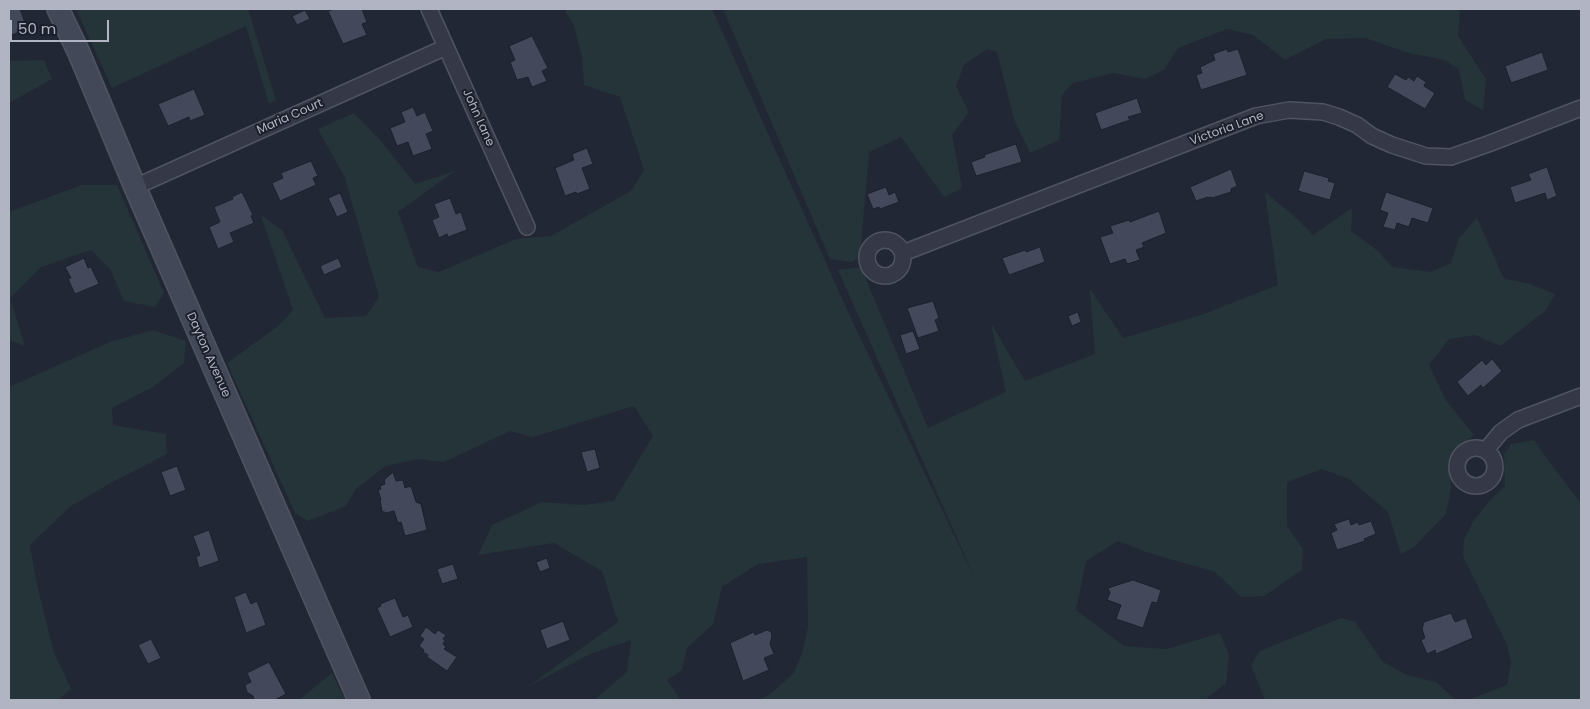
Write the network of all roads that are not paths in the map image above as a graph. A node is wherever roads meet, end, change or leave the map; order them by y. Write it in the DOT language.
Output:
graph roads {
  1 [pos="58,9"];
  2 [pos="429,9"];
  3 [pos="446,47"];
  4 [pos="1581,108"];
  5 [pos="135,187"];
  6 [pos="527,228"];
  7 [pos="903,253"];
  8 [pos="1581,396"];
  9 [pos="1486,450"];
  10 [pos="359,700"];
  1 -- 5 [label="street, Dayton Avenue"];
  2 -- 3 [label="street, John Lane"];
  3 -- 5 [label="street, Maria Court"];
  3 -- 6 [label="street, John Lane"];
  4 -- 7 [label="street, Victoria Lane"];
  5 -- 10 [label="street, Dayton Avenue"];
  8 -- 9 [label="street"];
}
